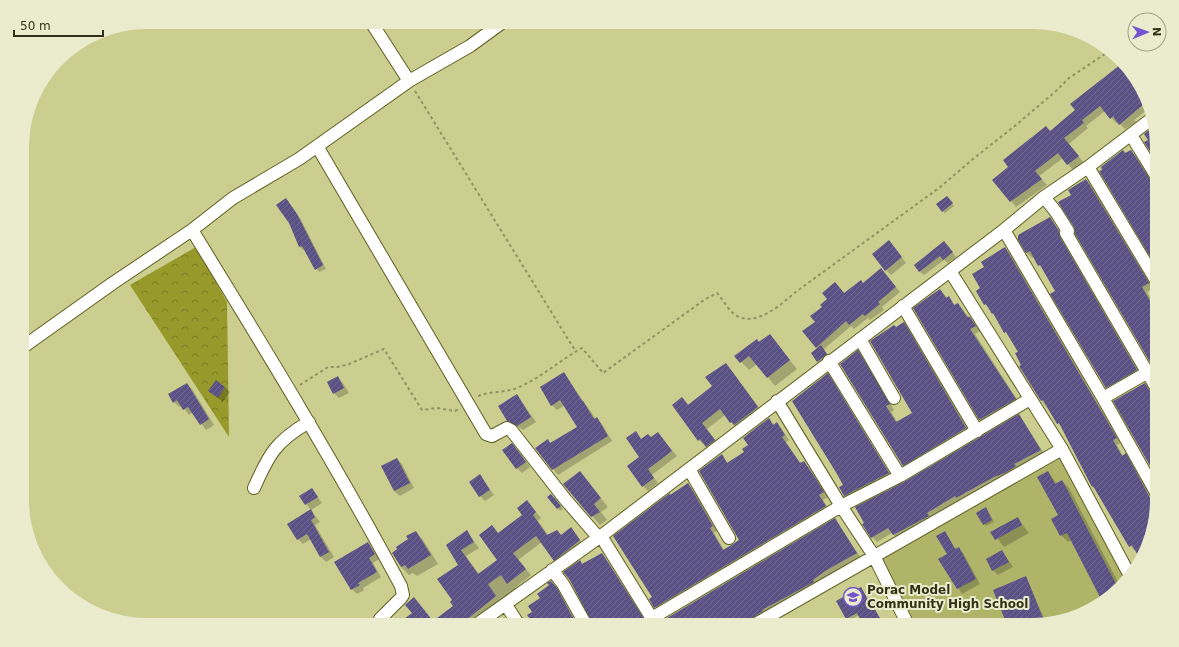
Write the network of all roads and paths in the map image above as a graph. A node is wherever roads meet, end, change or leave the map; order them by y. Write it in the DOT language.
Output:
graph roads {
  1 [pos="376,29"];
  2 [pos="493,29"];
  3 [pos="1105,54"];
  4 [pos="409,81"];
  5 [pos="1147,122"];
  6 [pos="1131,134"];
  7 [pos="317,146"];
  8 [pos="1150,165"];
  9 [pos="1088,167"];
  10 [pos="1044,197"];
  11 [pos="192,230"];
  12 [pos="1004,230"];
  13 [pos="950,270"];
  14 [pos="1150,270"];
  15 [pos="904,306"];
  16 [pos="860,339"];
  17 [pos="29,343"];
  18 [pos="576,352"];
  19 [pos="829,362"];
  20 [pos="1150,366"];
  21 [pos="1150,370"];
  22 [pos="292,391"];
  23 [pos="894,398"];
  24 [pos="1103,398"];
  25 [pos="1030,399"];
  26 [pos="473,400"];
  27 [pos="777,401"];
  28 [pos="464,406"];
  29 [pos="309,422"];
  30 [pos="977,431"];
  31 [pos="1062,449"];
  32 [pos="689,470"];
  33 [pos="900,476"];
  34 [pos="1150,482"];
  35 [pos="254,488"];
  36 [pos="841,506"];
  37 [pos="599,536"];
  38 [pos="729,538"];
  39 [pos="874,556"];
  40 [pos="552,570"];
  41 [pos="1127,570"];
  42 [pos="506,605"];
  43 [pos="381,618"];
  44 [pos="486,618"];
  45 [pos="514,618"];
  46 [pos="582,618"];
  47 [pos="651,618"];
  48 [pos="660,618"];
  49 [pos="766,618"];
  50 [pos="905,618"];
  1 -- 4 [label="street"];
  2 -- 4 [label="street"];
  3 -- 18 [label="path"];
  4 -- 7 [label="street"];
  4 -- 18 [label="path"];
  5 -- 6 [label="street"];
  6 -- 8 [label="street"];
  6 -- 9 [label="street"];
  7 -- 11 [label="street"];
  7 -- 37 [label="street"];
  9 -- 10 [label="street"];
  9 -- 14 [label="street"];
  10 -- 12 [label="street"];
  10 -- 20 [label="street"];
  11 -- 17 [label="street"];
  11 -- 22 [label="street"];
  12 -- 13 [label="street"];
  12 -- 24 [label="street"];
  13 -- 15 [label="street"];
  13 -- 25 [label="street"];
  15 -- 16 [label="street"];
  15 -- 30 [label="street"];
  16 -- 19 [label="street"];
  16 -- 23 [label="street"];
  18 -- 26 [label="path"];
  19 -- 27 [label="street"];
  19 -- 33 [label="street"];
  21 -- 24 [label="street"];
  22 -- 28 [label="path"];
  22 -- 29 [label="street"];
  24 -- 34 [label="street"];
  25 -- 30 [label="street"];
  25 -- 31 [label="street"];
  27 -- 32 [label="street"];
  27 -- 36 [label="street"];
  29 -- 35 [label="street"];
  29 -- 43 [label="street"];
  30 -- 33 [label="street"];
  31 -- 39 [label="street"];
  31 -- 41 [label="street"];
  32 -- 37 [label="street"];
  32 -- 38 [label="street"];
  33 -- 36 [label="street"];
  36 -- 39 [label="street"];
  36 -- 48 [label="street"];
  37 -- 40 [label="street"];
  37 -- 47 [label="street"];
  39 -- 49 [label="street"];
  39 -- 50 [label="street"];
  40 -- 42 [label="street"];
  40 -- 46 [label="street"];
  42 -- 44 [label="street"];
  42 -- 45 [label="street"];
}
